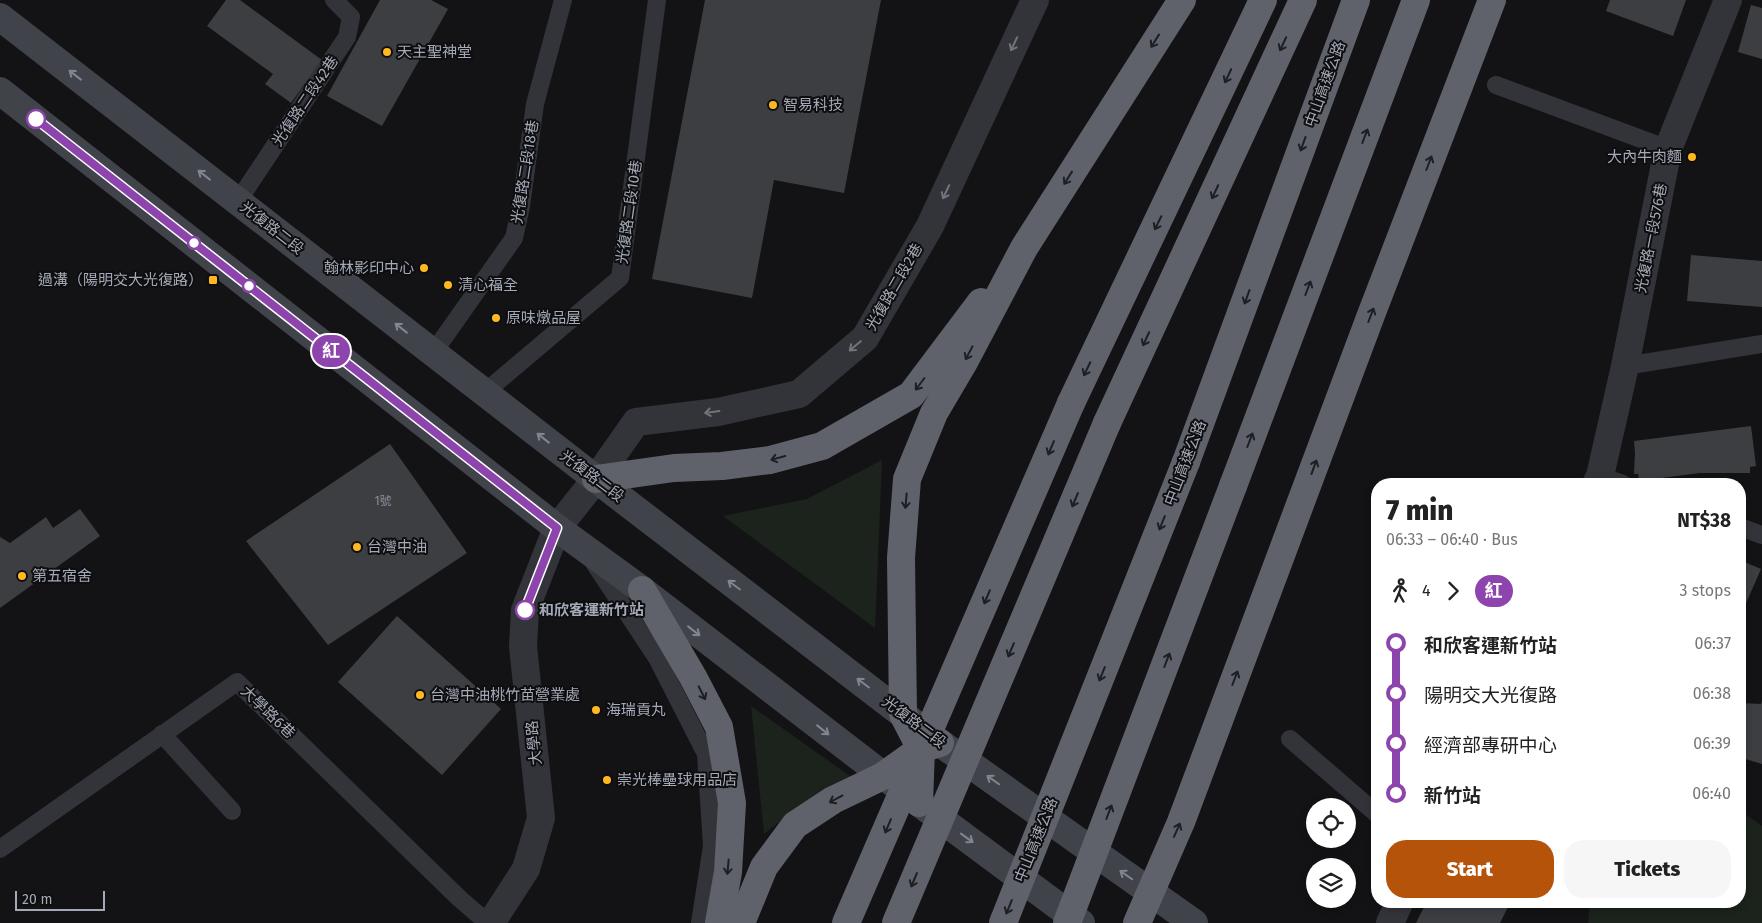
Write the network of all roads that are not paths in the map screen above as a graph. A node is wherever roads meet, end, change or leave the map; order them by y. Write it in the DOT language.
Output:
graph roads {
  1 [pos="334,0"];
  2 [pos="563,0"];
  3 [pos="657,0"];
  4 [pos="1035,0"];
  5 [pos="1182,0"];
  6 [pos="1263,0"];
  7 [pos="1304,0"];
  8 [pos="1356,0"];
  9 [pos="1416,0"];
  10 [pos="1492,0"];
  11 [pos="1728,0"];
  12 [pos="0,17"];
  13 [pos="1496,85"];
  14 [pos="0,90"];
  15 [pos="1668,149"];
  16 [pos="238,201"];
  17 [pos="1024,248"];
  18 [pos="1762,344"];
  19 [pos="434,353"];
  20 [pos="1625,366"];
  21 [pos="484,393"];
  22 [pos="1606,478"];
  23 [pos="596,479"];
  24 [pos="557,528"];
  25 [pos="1746,529"];
  26 [pos="1762,535"];
  27 [pos="585,548"];
  28 [pos="642,590"];
  29 [pos="903,714"];
  30 [pos="162,734"];
  31 [pos="1290,739"];
  32 [pos="931,746"];
  33 [pos="883,776"];
  34 [pos="919,803"];
  35 [pos="1371,809"];
  36 [pos="232,811"];
  37 [pos="0,850"];
  38 [pos="1397,908"];
  39 [pos="489,923"];
  40 [pos="700,923"];
  41 [pos="719,923"];
  42 [pos="740,923"];
  43 [pos="846,923"];
  44 [pos="896,923"];
  45 [pos="1003,923"];
  46 [pos="1067,923"];
  47 [pos="1082,923"];
  48 [pos="1137,923"];
  49 [pos="1194,923"];
  50 [pos="1390,923"];
  1 -- 16 [label="lane, 光復路二段42巷"];
  2 -- 19 [label="lane, 光復路二段18巷"];
  3 -- 21 [label="lane, 光復路二段10巷"];
  4 -- 23 [label="street, 光復路二段2巷, one-way"];
  5 -- 17 [label="highway, one-way"];
  6 -- 43 [label="highway, one-way, bridge"];
  7 -- 44 [label="highway, one-way, bridge"];
  8 -- 45 [label="highway, 中山高速公路, one-way, bridge"];
  46 -- 9 [label="highway, one-way, bridge"];
  48 -- 10 [label="highway, one-way, bridge"];
  11 -- 15 [label="street, 光復路一段576巷"];
  16 -- 12 [label="main road, 光復路二段, one-way"];
  13 -- 15 [label="lane"];
  14 -- 24 [label="main road"];
  15 -- 20 [label="street, 光復路一段576巷"];
  19 -- 16 [label="main road, 光復路二段, one-way"];
  17 -- 23 [label="highway, one-way"];
  17 -- 29 [label="highway, one-way"];
  18 -- 20 [label="lane"];
  19 -- 21 [label="main road, 光復路二段"];
  20 -- 22 [label="street, 光復路一段576巷"];
  23 -- 21 [label="main road, 光復路二段, one-way"];
  23 -- 24 [label="street, 大學路"];
  29 -- 23 [label="main road, 光復路二段, one-way"];
  24 -- 27 [label="main road"];
  24 -- 39 [label="street, 大學路"];
  25 -- 26 [label="lane"];
  27 -- 28 [label="main road"];
  27 -- 40 [label="lane"];
  28 -- 33 [label="main road, one-way"];
  28 -- 41 [label="highway, one-way"];
  29 -- 32 [label="main road, 光復路二段"];
  30 -- 36 [label="lane"];
  30 -- 37 [label="lane, 大學路6巷"];
  30 -- 39 [label="lane, 大學路6巷"];
  31 -- 35 [label="lane"];
  32 -- 33 [label="highway"];
  32 -- 34 [label="highway"];
  49 -- 32 [label="main road, 光復路二段, one-way"];
  33 -- 34 [label="main road"];
  33 -- 42 [label="highway, one-way"];
  34 -- 47 [label="main road, one-way"];
  38 -- 50 [label="street"];
}
